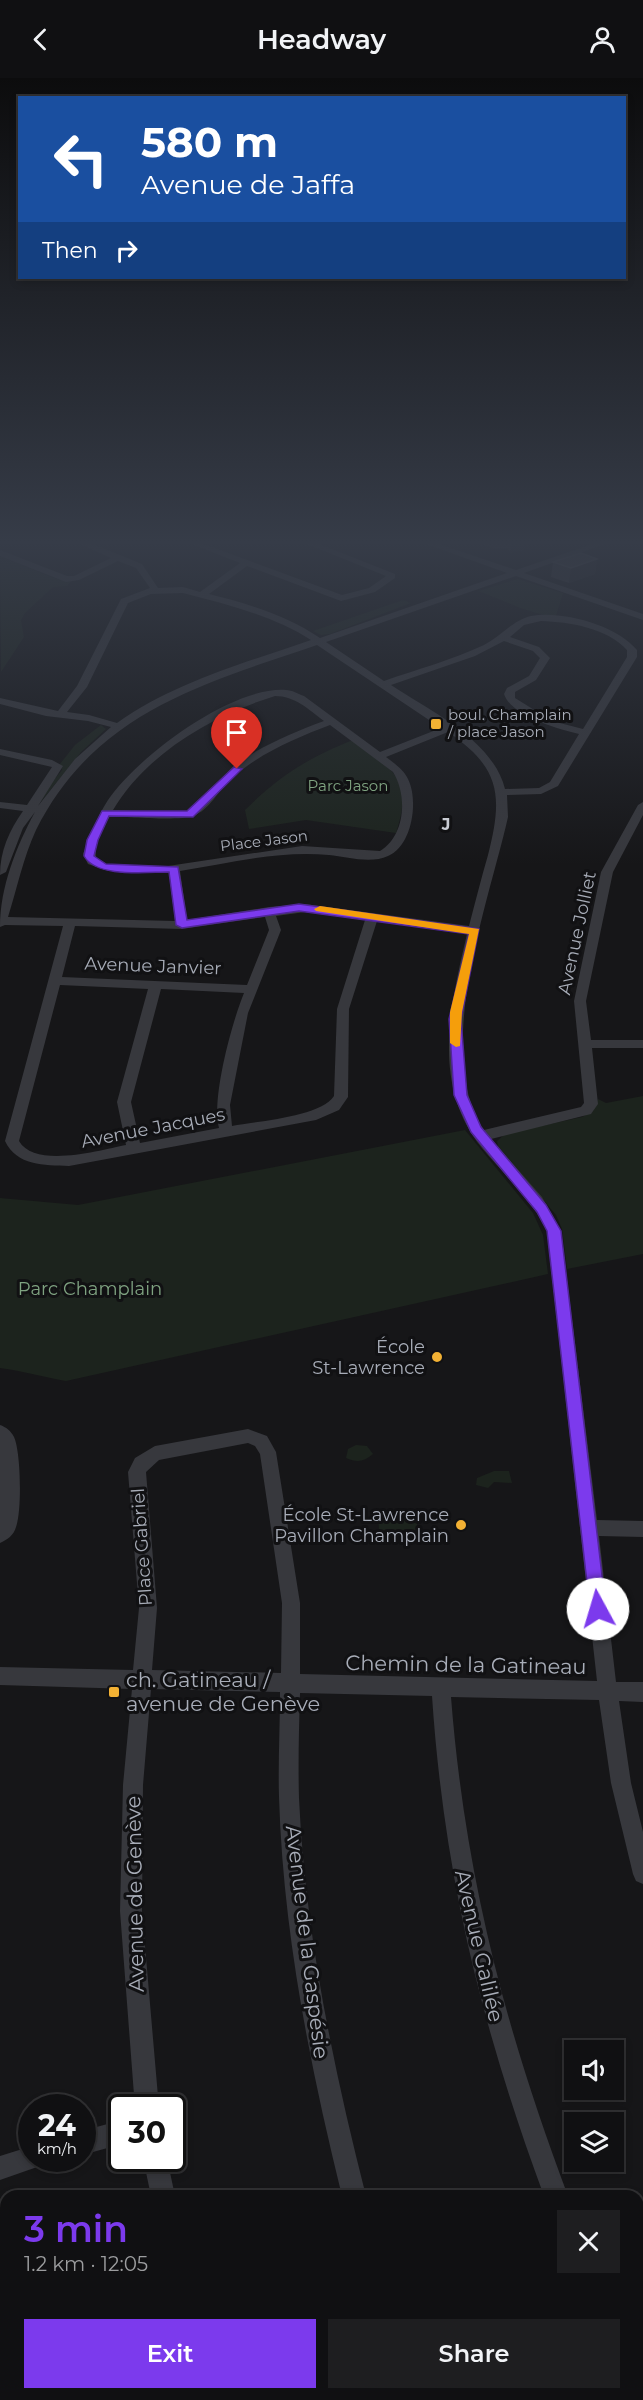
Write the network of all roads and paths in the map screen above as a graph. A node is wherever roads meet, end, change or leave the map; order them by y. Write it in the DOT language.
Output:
graph roads {
  1 [pos="101,648"];
  2 [pos="297,648"];
  3 [pos="332,648"];
  4 [pos="476,648"];
  5 [pos="534,648"];
  6 [pos="631,648"];
  7 [pos="385,684"];
  8 [pos="0,701"];
  9 [pos="61,714"];
  10 [pos="332,721"];
  11 [pos="117,726"];
  12 [pos="449,728"];
  13 [pos="586,732"];
  14 [pos="0,752"];
  15 [pos="380,756"];
  16 [pos="502,792"];
  17 [pos="0,805"];
  18 [pos="643,805"];
  19 [pos="28,808"];
  20 [pos="42,810"];
  21 [pos="106,813"];
  22 [pos="174,869"];
  23 [pos="0,872"];
  24 [pos="270,911"];
  25 [pos="372,916"];
  26 [pos="0,922"];
  27 [pos="70,922"];
  28 [pos="182,925"];
  29 [pos="475,931"];
  30 [pos="54,981"];
  31 [pos="156,984"];
  32 [pos="251,989"];
  33 [pos="584,1044"];
  34 [pos="643,1044"];
  35 [pos="227,1132"];
  36 [pos="481,1136"];
  37 [pos="134,1150"];
  38 [pos="0,1432"];
  39 [pos="589,1528"];
  40 [pos="643,1529"];
  41 [pos="0,1535"];
  42 [pos="0,1676"];
  43 [pos="141,1680"];
  44 [pos="289,1684"];
  45 [pos="441,1687"];
  46 [pos="608,1690"];
  47 [pos="643,1692"];
  48 [pos="643,1874"];
  49 [pos="146,2094"];
  50 [pos="18,2162"];
  51 [pos="0,2168"];
  52 [pos="158,2172"];
  53 [pos="162,2190"];
  54 [pos="353,2190"];
  55 [pos="554,2190"];
  1 -- 9 [label="street"];
  2 -- 11 [label="street"];
  3 -- 7 [label="street"];
  4 -- 7 [label="street"];
  5 -- 13 [label="street"];
  6 -- 13 [label="street"];
  7 -- 12 [label="street"];
  8 -- 9 [label="street"];
  9 -- 11 [label="street"];
  10 -- 15 [label="street, Place Jason"];
  10 -- 21 [label="street"];
  10 -- 21 [label="street, Place Jason"];
  11 -- 20 [label="street"];
  12 -- 15 [label="street"];
  12 -- 16 [label="street"];
  13 -- 16 [label="street"];
  14 -- 19 [label="street"];
  15 -- 22 [label="street, Place Jason"];
  16 -- 29 [label="street"];
  17 -- 19 [label="street"];
  18 -- 33 [label="street, Avenue Jolliet"];
  19 -- 20 [label="street"];
  19 -- 23 [label="street"];
  20 -- 26 [label="street"];
  21 -- 22 [label="street, Place Jason"];
  22 -- 28 [label="street"];
  24 -- 25 [label="street"];
  24 -- 28 [label="street"];
  24 -- 32 [label="street"];
  25 -- 29 [label="street"];
  25 -- 35 [label="street, Avenue Jacques"];
  26 -- 27 [label="street"];
  27 -- 28 [label="street"];
  27 -- 30 [label="street, Avenue Jacques"];
  29 -- 36 [label="street"];
  30 -- 31 [label="street, Avenue Janvier"];
  30 -- 37 [label="street, Avenue Jacques"];
  31 -- 32 [label="street, Avenue Janvier"];
  31 -- 37 [label="street"];
  32 -- 35 [label="street"];
  33 -- 34 [label="street"];
  33 -- 36 [label="street, Avenue Jolliet"];
  35 -- 37 [label="street, Avenue Jacques"];
  36 -- 39 [label="street"];
  38 -- 41 [label="street"];
  39 -- 40 [label="street"];
  39 -- 46 [label="street"];
  42 -- 43 [label="street, Chemin de la Gatineau"];
  43 -- 44 [label="street, Chemin de la Gatineau"];
  43 -- 44 [label="street, Place Gabriel"];
  43 -- 49 [label="street, Avenue de Genève"];
  44 -- 45 [label="street, Chemin de la Gatineau"];
  44 -- 54 [label="street, Avenue de la Gaspésie"];
  45 -- 46 [label="street, Chemin de la Gatineau"];
  45 -- 55 [label="street, Avenue Galilée"];
  46 -- 47 [label="street, Chemin de la Gatineau"];
  46 -- 48 [label="street"];
  50 -- 51 [label="street"];
  52 -- 53 [label="street"];
}
